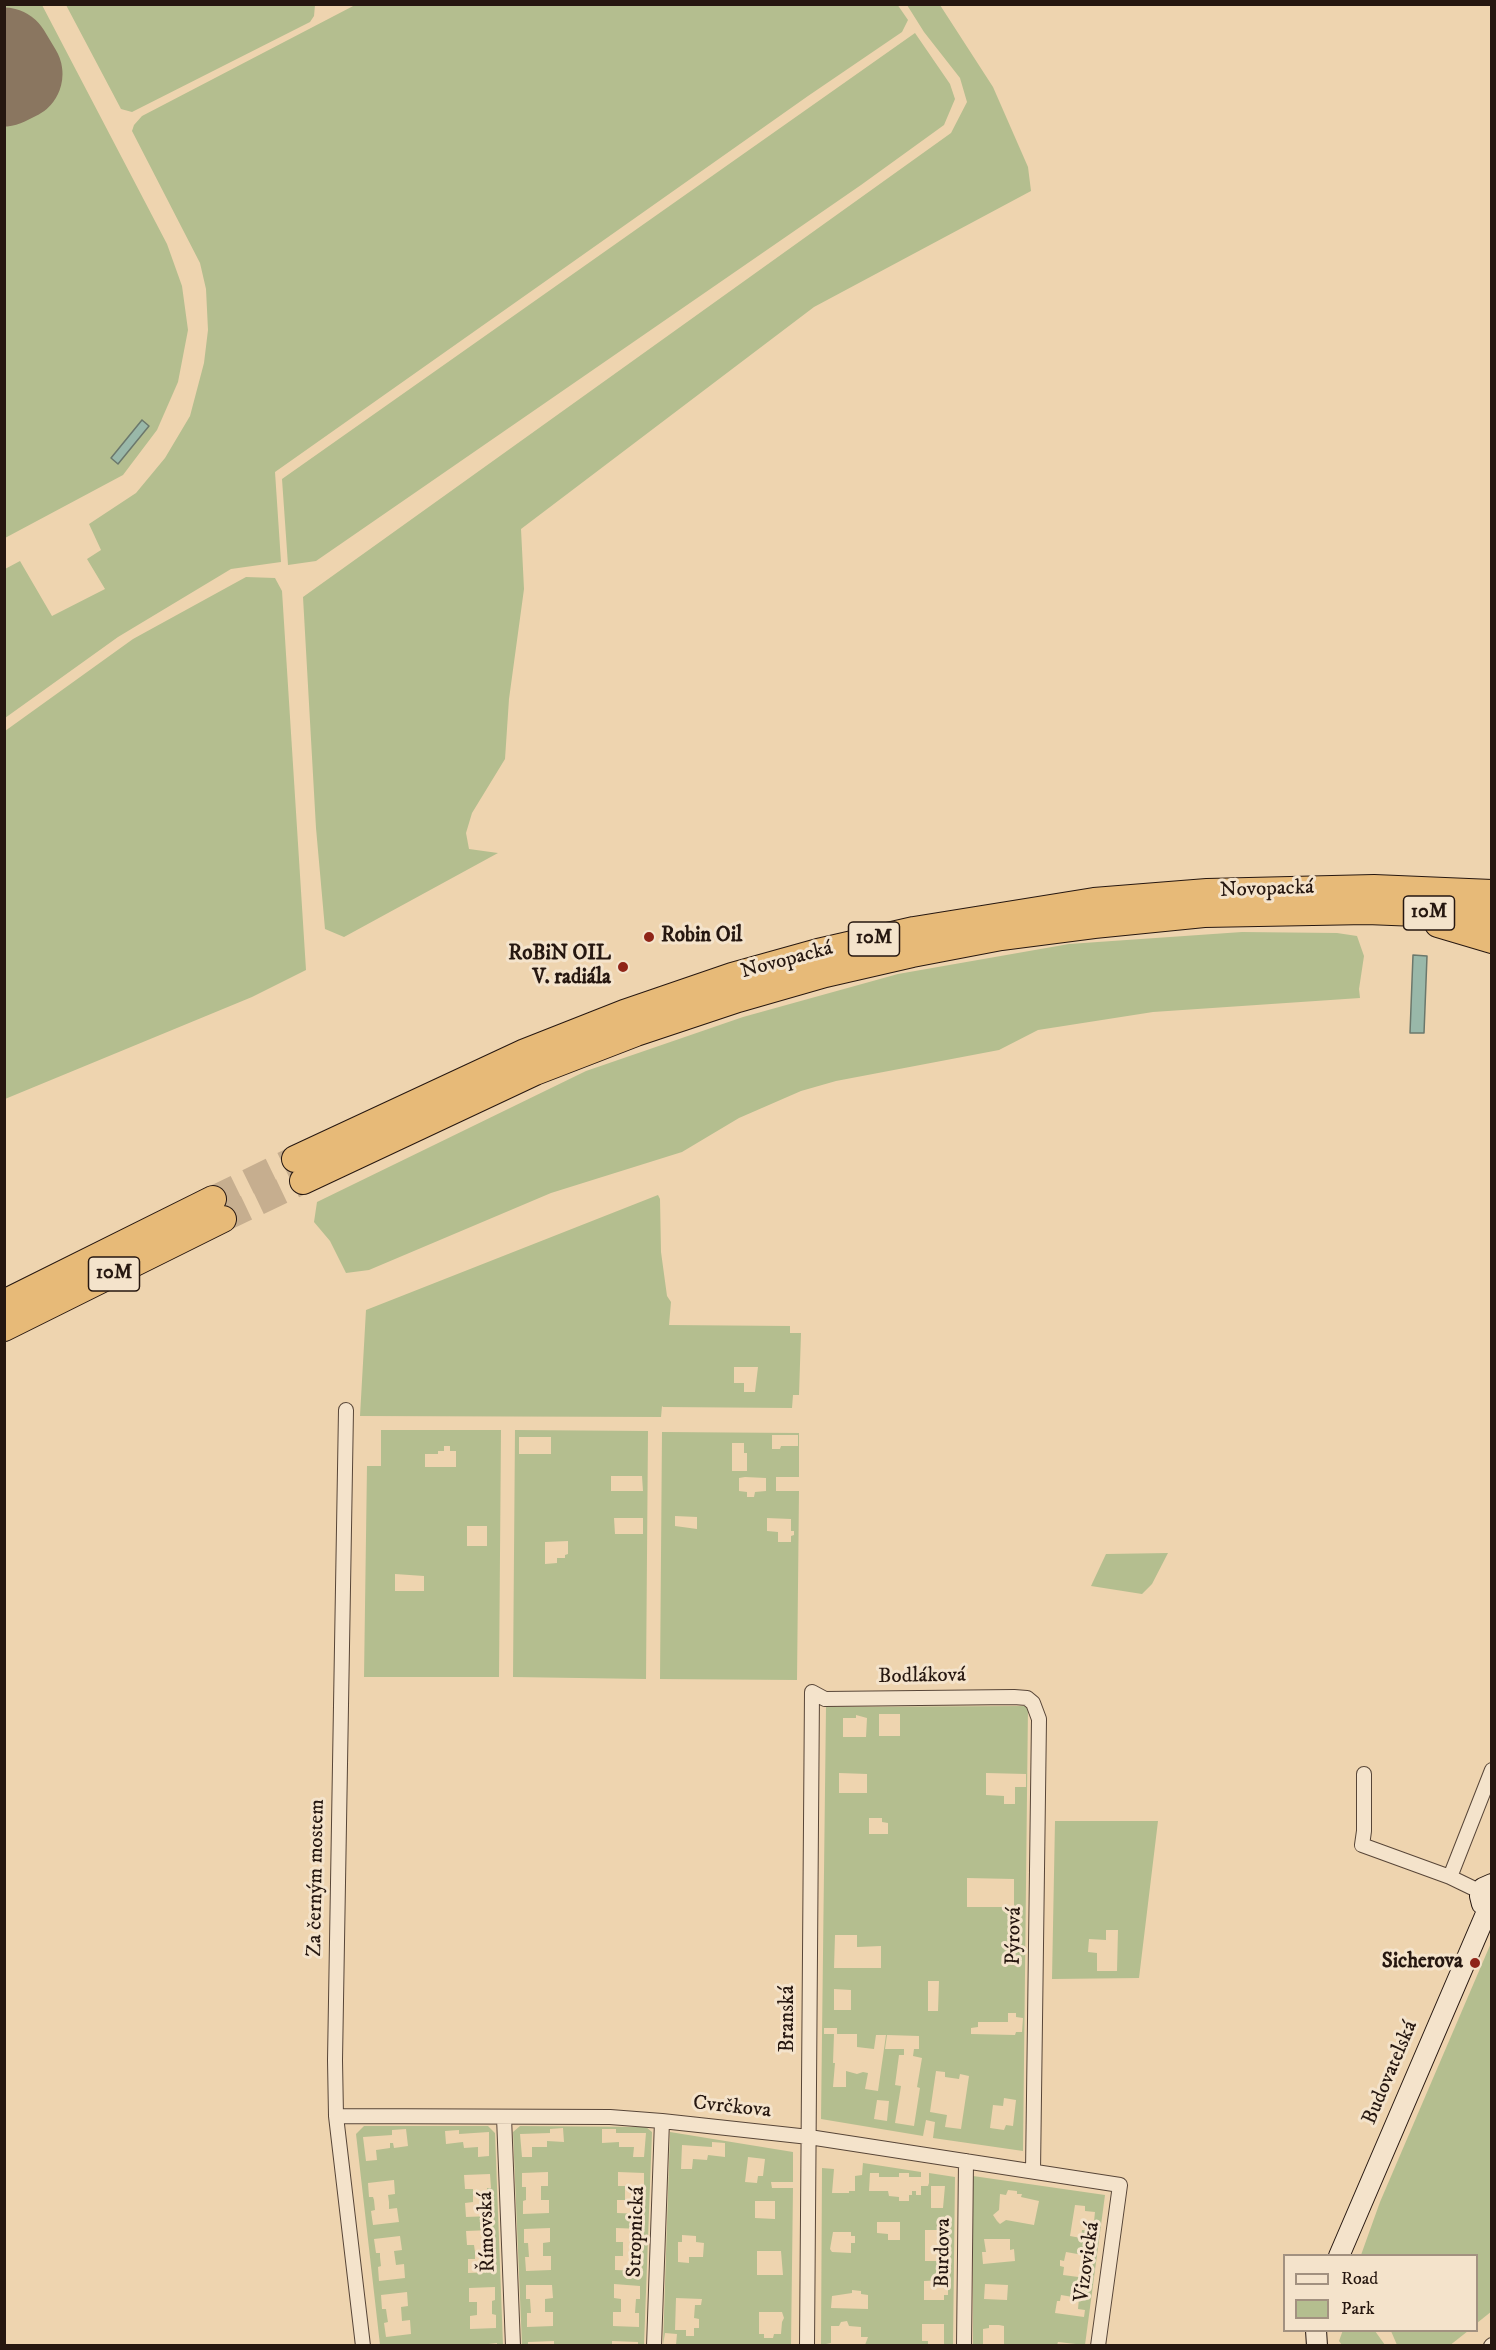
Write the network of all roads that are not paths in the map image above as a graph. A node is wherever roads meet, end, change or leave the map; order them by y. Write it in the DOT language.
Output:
graph roads {
  1 [pos="1491,893"];
  2 [pos="1367,911"];
  3 [pos="1491,916"];
  4 [pos="1491,940"];
  5 [pos="4,1303"];
  6 [pos="4,1328"];
  7 [pos="346,1410"];
  8 [pos="812,1692"];
  9 [pos="1033,1703"];
  10 [pos="1491,1770"];
  11 [pos="1364,1774"];
  12 [pos="1450,1877"];
  13 [pos="1488,1899"];
  14 [pos="336,2116"];
  15 [pos="504,2117"];
  16 [pos="662,2121"];
  17 [pos="809,2137"];
  18 [pos="966,2161"];
  19 [pos="1033,2171"];
  20 [pos="1120,2185"];
  21 [pos="1341,2254"];
  22 [pos="363,2346"];
  23 [pos="513,2346"];
  24 [pos="654,2346"];
  25 [pos="807,2346"];
  26 [pos="964,2346"];
  27 [pos="1098,2346"];
  1 -- 2 [label="highway, Novopacká / 10M"];
  2 -- 3 [label="highway, Novopacká / 10M"];
  2 -- 4 [label="highway"];
  5 -- 6 [label="highway, 10M"];
  7 -- 14 [label="street, Za černým mostem"];
  8 -- 9 [label="street, Bodláková"];
  8 -- 17 [label="street, Branská"];
  9 -- 19 [label="street, Pýrová"];
  10 -- 12 [label="street"];
  11 -- 12 [label="street"];
  12 -- 13 [label="street"];
  13 -- 21 [label="street, Budovatelská"];
  14 -- 15 [label="street, Cvrčkova"];
  14 -- 22 [label="street, Za černým mostem"];
  15 -- 16 [label="street, Cvrčkova"];
  15 -- 23 [label="street, Římovská"];
  16 -- 17 [label="street, Cvrčkova"];
  16 -- 24 [label="street, Stropnická"];
  17 -- 18 [label="street, Cvrčkova"];
  17 -- 25 [label="street, Branská"];
  18 -- 19 [label="street, Cvrčkova"];
  18 -- 26 [label="street, Burdova"];
  19 -- 20 [label="street, Cvrčkova"];
  20 -- 27 [label="street, Vizovická"];
}
